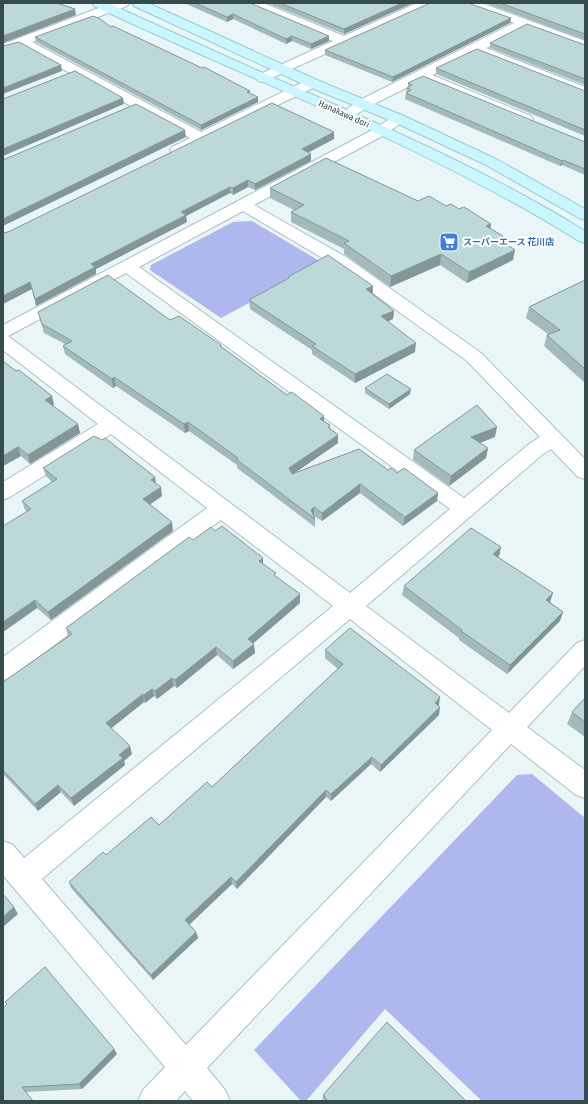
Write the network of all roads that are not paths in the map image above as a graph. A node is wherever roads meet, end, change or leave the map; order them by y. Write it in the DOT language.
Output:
graph roads {
  1 [pos="123,3"];
  2 [pos="138,3"];
  3 [pos="253,3"];
  4 [pos="427,3"];
  5 [pos="470,3"];
  6 [pos="103,6"];
  7 [pos="284,6"];
  8 [pos="272,11"];
  9 [pos="525,23"];
  10 [pos="21,41"];
  11 [pos="344,41"];
  12 [pos="585,45"];
  13 [pos="3,48"];
  14 [pos="475,48"];
  15 [pos="281,69"];
  16 [pos="77,71"];
  17 [pos="422,75"];
  18 [pos="62,77"];
  19 [pos="263,78"];
  20 [pos="312,83"];
  21 [pos="294,92"];
  22 [pos="585,92"];
  23 [pos="138,104"];
  24 [pos="363,104"];
  25 [pos="123,110"];
  26 [pos="346,115"];
  27 [pos="399,119"];
  28 [pos="536,122"];
  29 [pos="381,131"];
  30 [pos="201,138"];
  31 [pos="166,155"];
  32 [pos="242,204"];
  33 [pos="585,215"];
  34 [pos="585,238"];
  35 [pos="127,266"];
  36 [pos="3,332"];
  37 [pos="3,341"];
  38 [pos="112,424"];
  39 [pos="553,438"];
  40 [pos="585,472"];
  41 [pos="3,492"];
  42 [pos="222,508"];
  43 [pos="465,509"];
  44 [pos="350,606"];
  45 [pos="585,650"];
  46 [pos="3,670"];
  47 [pos="510,729"];
  48 [pos="585,786"];
  49 [pos="3,854"];
  50 [pos="23,878"];
  51 [pos="185,1069"];
  52 [pos="154,1101"];
  53 [pos="214,1101"];
  1 -- 6 [label="street"];
  2 -- 15 [label="street, Hanakawa dori"];
  3 -- 8 [label="street"];
  4 -- 11 [label="street"];
  5 -- 9 [label="street"];
  6 -- 10 [label="street"];
  6 -- 19 [label="street, Hanakawa dori"];
  7 -- 8 [label="street"];
  8 -- 11 [label="street"];
  9 -- 12 [label="street"];
  9 -- 14 [label="street"];
  10 -- 13 [label="street"];
  10 -- 16 [label="street"];
  11 -- 15 [label="street"];
  14 -- 17 [label="street"];
  14 -- 22 [label="street"];
  15 -- 19 [label="street"];
  15 -- 20 [label="street, Hanakawa dori"];
  16 -- 18 [label="street"];
  16 -- 23 [label="street"];
  17 -- 24 [label="street"];
  17 -- 28 [label="street"];
  19 -- 21 [label="street, Hanakawa dori"];
  20 -- 21 [label="street"];
  20 -- 24 [label="street, Hanakawa dori"];
  21 -- 26 [label="street, Hanakawa dori"];
  21 -- 30 [label="street"];
  23 -- 25 [label="street"];
  23 -- 30 [label="street"];
  24 -- 26 [label="street"];
  24 -- 27 [label="street, Hanakawa dori"];
  26 -- 29 [label="street, Hanakawa dori"];
  27 -- 29 [label="street"];
  27 -- 33 [label="street, Hanakawa dori"];
  29 -- 32 [label="street"];
  29 -- 34 [label="street, Hanakawa dori"];
  30 -- 31 [label="street"];
  32 -- 35 [label="street"];
  32 -- 39 [label="street"];
  35 -- 36 [label="street"];
  35 -- 43 [label="street"];
  37 -- 38 [label="street"];
  38 -- 41 [label="street"];
  38 -- 42 [label="street"];
  39 -- 40 [label="street"];
  39 -- 43 [label="street"];
  42 -- 44 [label="street"];
  42 -- 46 [label="street"];
  43 -- 44 [label="street"];
  44 -- 47 [label="street"];
  44 -- 50 [label="street"];
  45 -- 47 [label="street"];
  47 -- 48 [label="street"];
  47 -- 51 [label="street"];
  49 -- 50 [label="street"];
  50 -- 51 [label="street"];
  51 -- 52 [label="street"];
  51 -- 53 [label="street"];
}
